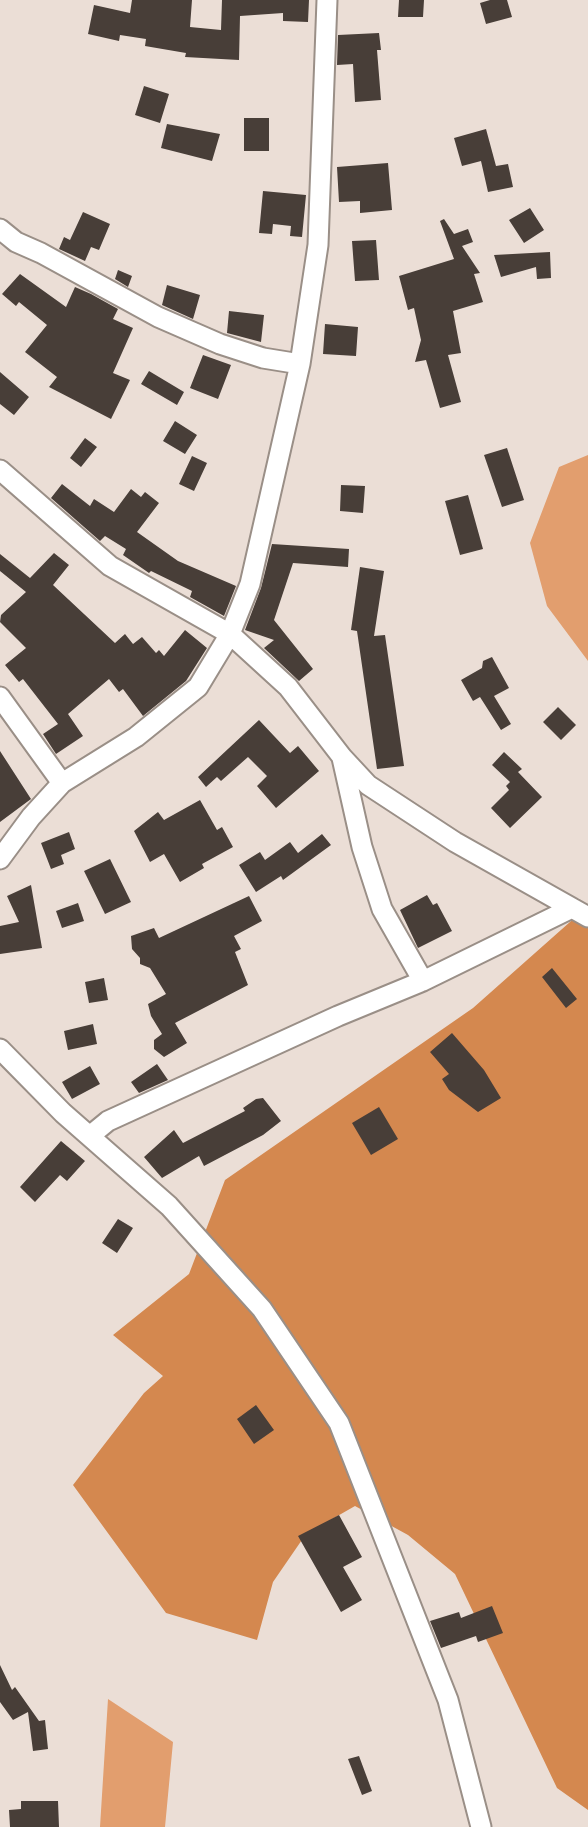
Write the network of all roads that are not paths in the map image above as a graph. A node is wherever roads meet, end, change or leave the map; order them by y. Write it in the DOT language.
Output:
graph roads {
  1 [pos="327,0"];
  2 [pos="0,229"];
  3 [pos="300,364"];
  4 [pos="0,470"];
  5 [pos="230,634"];
  6 [pos="0,697"];
  7 [pos="342,757"];
  8 [pos="62,783"];
  9 [pos="0,859"];
  10 [pos="580,913"];
  11 [pos="423,981"];
  12 [pos="0,1049"];
  13 [pos="63,1113"];
  14 [pos="108,1121"];
  15 [pos="91,1135"];
  16 [pos="481,1827"];
  1 -- 3 [label="street"];
  2 -- 3 [label="street"];
  3 -- 5 [label="street"];
  4 -- 5 [label="street"];
  5 -- 7 [label="street"];
  5 -- 8 [label="street"];
  6 -- 8 [label="street"];
  7 -- 10 [label="street"];
  7 -- 11 [label="street"];
  8 -- 9 [label="street"];
  10 -- 11 [label="street"];
  11 -- 14 [label="street"];
  12 -- 13 [label="street"];
  13 -- 14 [label="street"];
  13 -- 15 [label="street"];
  14 -- 15 [label="street"];
  15 -- 16 [label="street"];
}
